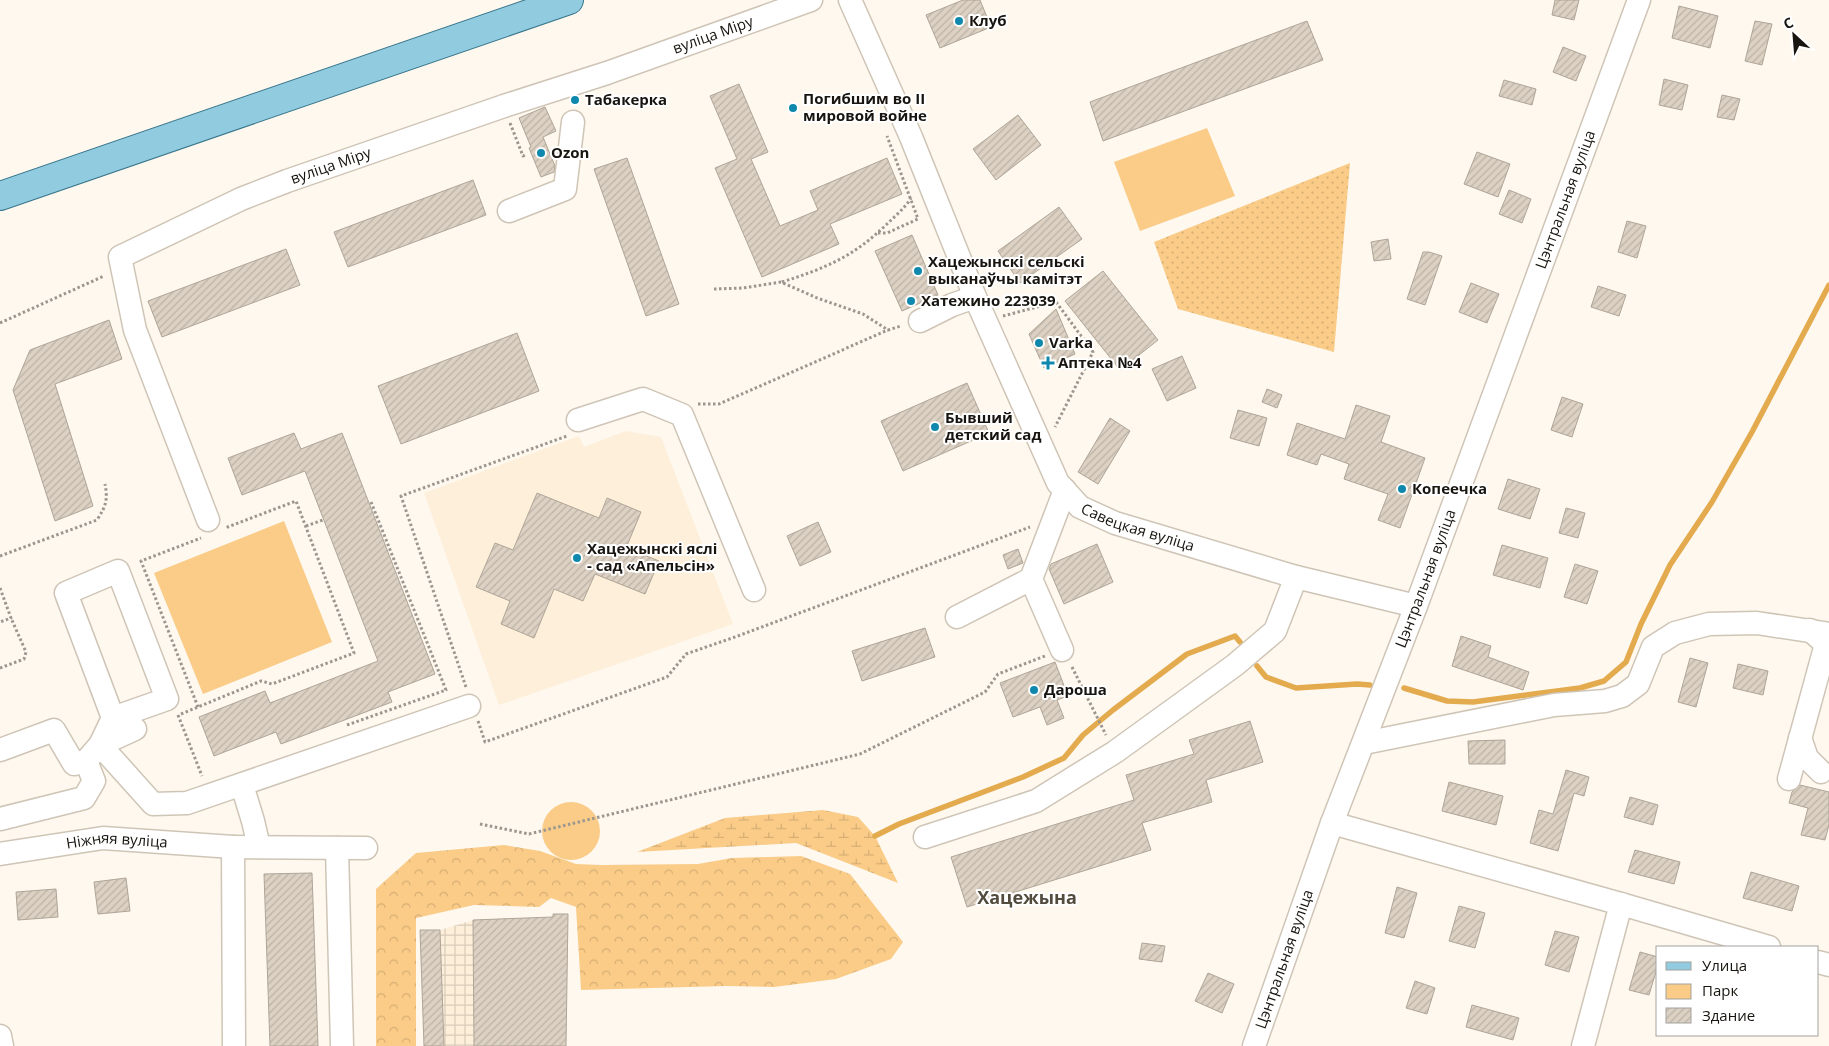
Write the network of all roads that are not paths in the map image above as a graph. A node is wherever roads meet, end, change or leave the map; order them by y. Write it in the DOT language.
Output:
graph roads {
  1 [pos="569,0"];
  2 [pos="811,0"];
  3 [pos="850,0"];
  4 [pos="1639,0"];
  5 [pos="573,122"];
  6 [pos="0,196"];
  7 [pos="509,212"];
  8 [pos="975,297"];
  9 [pos="920,321"];
  10 [pos="574,427"];
  11 [pos="1065,490"];
  12 [pos="212,528"];
  13 [pos="1296,577"];
  14 [pos="1031,579"];
  15 [pos="754,590"];
  16 [pos="1416,606"];
  17 [pos="957,617"];
  18 [pos="1819,632"];
  19 [pos="1062,650"];
  20 [pos="471,705"];
  21 [pos="113,718"];
  22 [pos="135,729"];
  23 [pos="1800,738"];
  24 [pos="1364,742"];
  25 [pos="0,750"];
  26 [pos="93,762"];
  27 [pos="1821,772"];
  28 [pos="129,777"];
  29 [pos="1789,779"];
  30 [pos="242,785"];
  31 [pos="0,819"];
  32 [pos="1332,823"];
  33 [pos="925,837"];
  34 [pos="233,847"];
  35 [pos="258,847"];
  36 [pos="337,848"];
  37 [pos="366,848"];
  38 [pos="0,854"];
  39 [pos="1621,904"];
  40 [pos="1766,946"];
  41 [pos="0,1036"];
  42 [pos="2,1046"];
  43 [pos="234,1046"];
  44 [pos="342,1046"];
  45 [pos="1254,1046"];
  46 [pos="1583,1046"];
  1 -- 6 [label="main road"];
  2 -- 12 [label="street, вуліца Міру"];
  3 -- 8 [label="street, Савецкая вуліца"];
  4 -- 16 [label="street, Цэнтральная вуліца"];
  5 -- 7 [label="street"];
  8 -- 9 [label="street"];
  8 -- 11 [label="street, Савецкая вуліца"];
  10 -- 15 [label="street"];
  11 -- 13 [label="street, Савецкая вуліца"];
  11 -- 14 [label="street"];
  13 -- 16 [label="street, Савецкая вуліца"];
  13 -- 33 [label="street"];
  14 -- 17 [label="street"];
  14 -- 19 [label="street"];
  16 -- 24 [label="street, Цэнтральная вуліца"];
  18 -- 23 [label="street"];
  18 -- 24 [label="street"];
  20 -- 30 [label="street"];
  21 -- 21 [label="street"];
  21 -- 26 [label="street"];
  22 -- 26 [label="street"];
  23 -- 27 [label="street"];
  23 -- 29 [label="street"];
  24 -- 32 [label="street, Цэнтральная вуліца"];
  25 -- 26 [label="street"];
  26 -- 28 [label="street"];
  26 -- 28 [label="street"];
  26 -- 31 [label="street"];
  28 -- 30 [label="street"];
  30 -- 35 [label="street"];
  32 -- 39 [label="street"];
  32 -- 45 [label="street, Цэнтральная вуліца"];
  34 -- 35 [label="street, Ніжняя вуліца"];
  34 -- 38 [label="street, Ніжняя вуліца"];
  34 -- 43 [label="street"];
  35 -- 36 [label="street, Ніжняя вуліца"];
  36 -- 37 [label="street, Ніжняя вуліца"];
  36 -- 44 [label="street"];
  39 -- 40 [label="street"];
  39 -- 46 [label="street"];
  41 -- 42 [label="street"];
}
